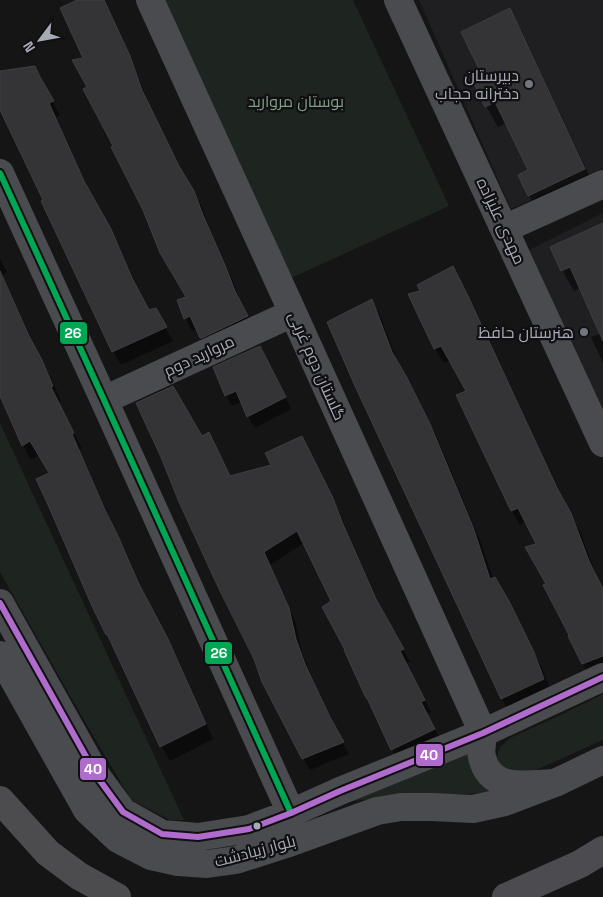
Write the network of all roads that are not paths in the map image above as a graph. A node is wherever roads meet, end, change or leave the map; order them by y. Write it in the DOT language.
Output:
graph roads {
  1 [pos="150,0"];
  2 [pos="398,0"];
  3 [pos="0,173"];
  4 [pos="603,184"];
  5 [pos="504,229"];
  6 [pos="293,313"];
  7 [pos="104,400"];
  8 [pos="603,443"];
  9 [pos="0,603"];
  10 [pos="0,655"];
  11 [pos="603,677"];
  12 [pos="484,733"];
  13 [pos="603,760"];
  14 [pos="556,783"];
  15 [pos="0,800"];
  16 [pos="291,813"];
  17 [pos="603,850"];
  18 [pos="116,897"];
  19 [pos="506,897"];
  1 -- 6 [label="street, گلستان دوم غربی"];
  2 -- 5 [label="street, مهدی علیزاده"];
  3 -- 7 [label="street"];
  4 -- 5 [label="street"];
  5 -- 8 [label="street, مهدی علیزاده"];
  6 -- 7 [label="street, مروارید دوم"];
  6 -- 12 [label="street, گلستان دوم غربی"];
  7 -- 16 [label="street"];
  9 -- 16 [label="street, بلوار زیبادشت"];
  10 -- 14 [label="street, بلوار زیبادشت"];
  11 -- 12 [label="street, بلوار زیبادشت"];
  12 -- 14 [label="street"];
  12 -- 16 [label="street, بلوار زیبادشت"];
  13 -- 14 [label="street, بلوار زیبادشت"];
  15 -- 18 [label="highway"];
  17 -- 19 [label="main road"];
}
